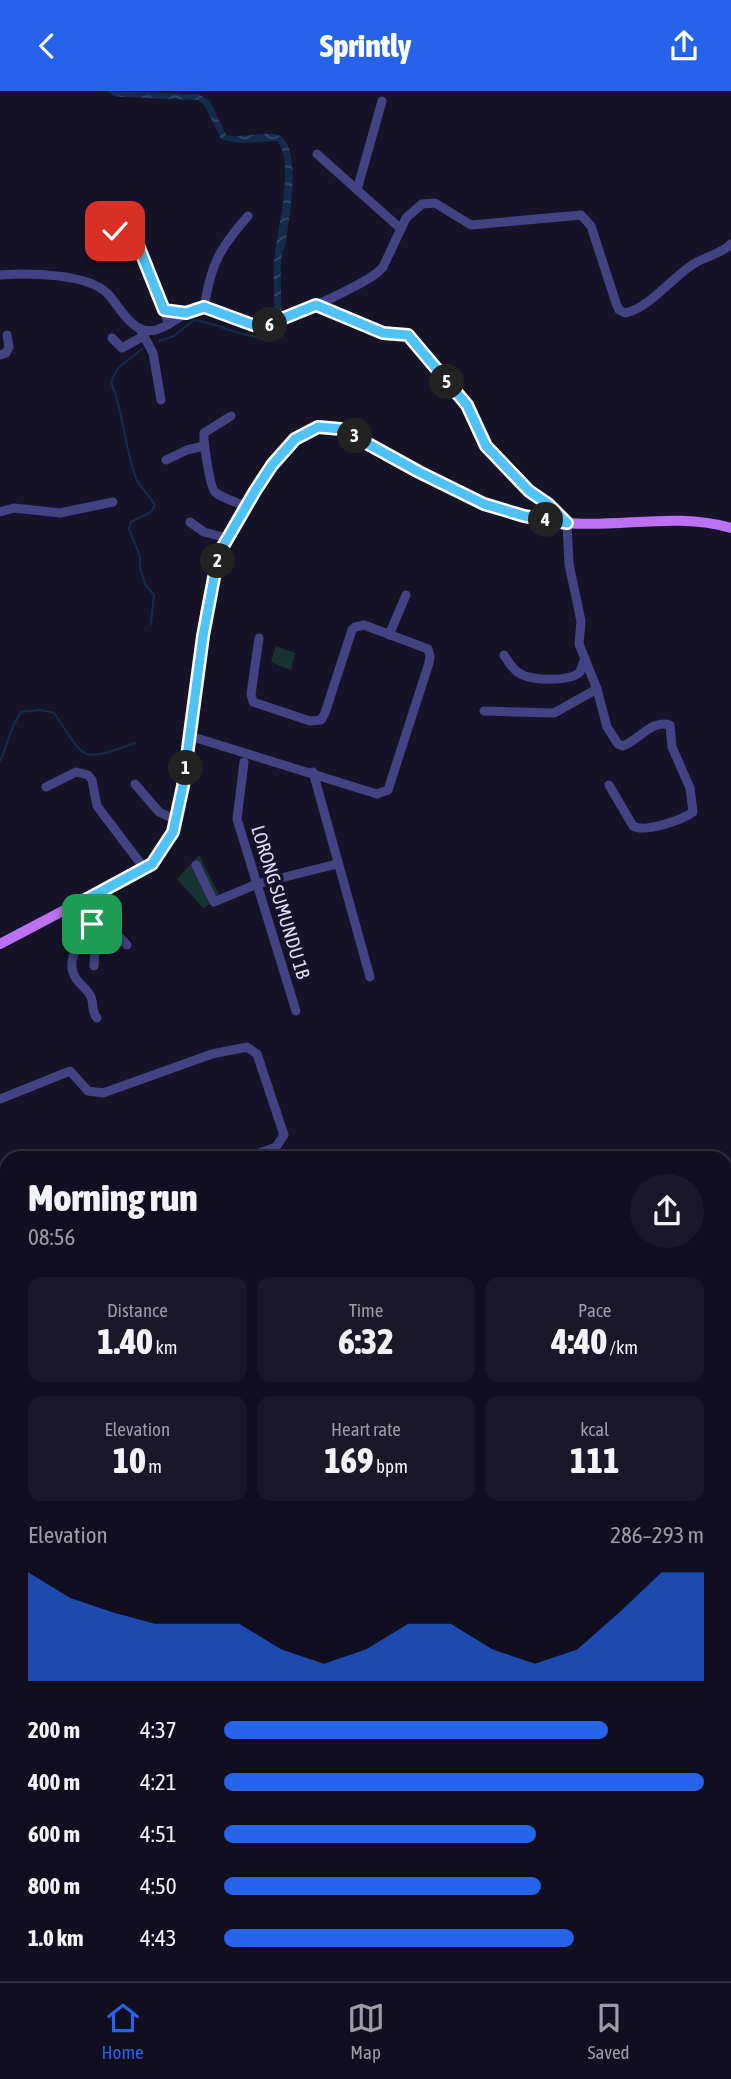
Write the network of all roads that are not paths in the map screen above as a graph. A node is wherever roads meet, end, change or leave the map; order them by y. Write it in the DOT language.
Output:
graph roads {
  1 [pos="382,101"];
  2 [pos="317,154"];
  3 [pos="357,190"];
  4 [pos="248,216"];
  5 [pos="401,229"];
  6 [pos="115,231"];
  7 [pos="731,244"];
  8 [pos="0,275"];
  9 [pos="316,305"];
  10 [pos="204,307"];
  11 [pos="164,310"];
  12 [pos="186,313"];
  13 [pos="169,324"];
  14 [pos="141,333"];
  15 [pos="7,335"];
  16 [pos="112,338"];
  17 [pos="0,355"];
  18 [pos="161,400"];
  19 [pos="231,416"];
  20 [pos="204,446"];
  21 [pos="166,460"];
  22 [pos="113,502"];
  23 [pos="246,506"];
  24 [pos="0,512"];
  25 [pos="190,522"];
  26 [pos="567,523"];
  27 [pos="731,528"];
  28 [pos="228,538"];
  29 [pos="406,595"];
  30 [pos="389,635"];
  31 [pos="259,638"];
  32 [pos="504,655"];
  33 [pos="585,659"];
  34 [pos="597,689"];
  35 [pos="484,711"];
  36 [pos="190,736"];
  37 [pos="244,762"];
  38 [pos="313,772"];
  39 [pos="135,783"];
  40 [pos="609,785"];
  41 [pos="46,787"];
  42 [pos="176,820"];
  43 [pos="337,864"];
  44 [pos="196,865"];
  45 [pos="144,868"];
  46 [pos="257,884"];
  47 [pos="80,903"];
  48 [pos="91,921"];
  49 [pos="0,943"];
  50 [pos="127,945"];
  51 [pos="94,966"];
  52 [pos="369,977"];
  53 [pos="296,1011"];
  54 [pos="97,1019"];
  55 [pos="0,1099"];
  56 [pos="265,1151"];
  1 -- 3 [label="street"];
  2 -- 3 [label="street"];
  3 -- 5 [label="street"];
  4 -- 10 [label="street"];
  5 -- 7 [label="street"];
  5 -- 9 [label="street"];
  6 -- 11 [label="street"];
  8 -- 14 [label="street"];
  9 -- 10 [label="street"];
  9 -- 26 [label="street"];
  10 -- 12 [label="street"];
  11 -- 12 [label="street"];
  11 -- 13 [label="street"];
  12 -- 13 [label="street"];
  13 -- 14 [label="street"];
  14 -- 16 [label="street"];
  14 -- 18 [label="street"];
  15 -- 17 [label="street"];
  19 -- 20 [label="street"];
  20 -- 21 [label="street"];
  20 -- 23 [label="street"];
  22 -- 24 [label="street"];
  23 -- 26 [label="main road"];
  23 -- 28 [label="main road"];
  25 -- 28 [label="street"];
  26 -- 27 [label="main road"];
  26 -- 33 [label="street"];
  28 -- 36 [label="main road"];
  29 -- 30 [label="street"];
  30 -- 31 [label="street"];
  30 -- 38 [label="street"];
  32 -- 33 [label="street"];
  33 -- 34 [label="street"];
  34 -- 35 [label="street"];
  34 -- 40 [label="street"];
  36 -- 38 [label="street"];
  36 -- 42 [label="main road"];
  37 -- 46 [label="street, LORONG SUMUNDU 1B"];
  38 -- 43 [label="street"];
  39 -- 42 [label="street"];
  41 -- 45 [label="street"];
  42 -- 45 [label="main road"];
  43 -- 46 [label="street"];
  43 -- 52 [label="street"];
  44 -- 46 [label="street"];
  45 -- 47 [label="main road"];
  46 -- 53 [label="street, LORONG SUMUNDU 1B"];
  47 -- 48 [label="street"];
  47 -- 49 [label="main road"];
  48 -- 50 [label="street"];
  48 -- 51 [label="street"];
  48 -- 54 [label="street"];
  55 -- 56 [label="street"];
}
